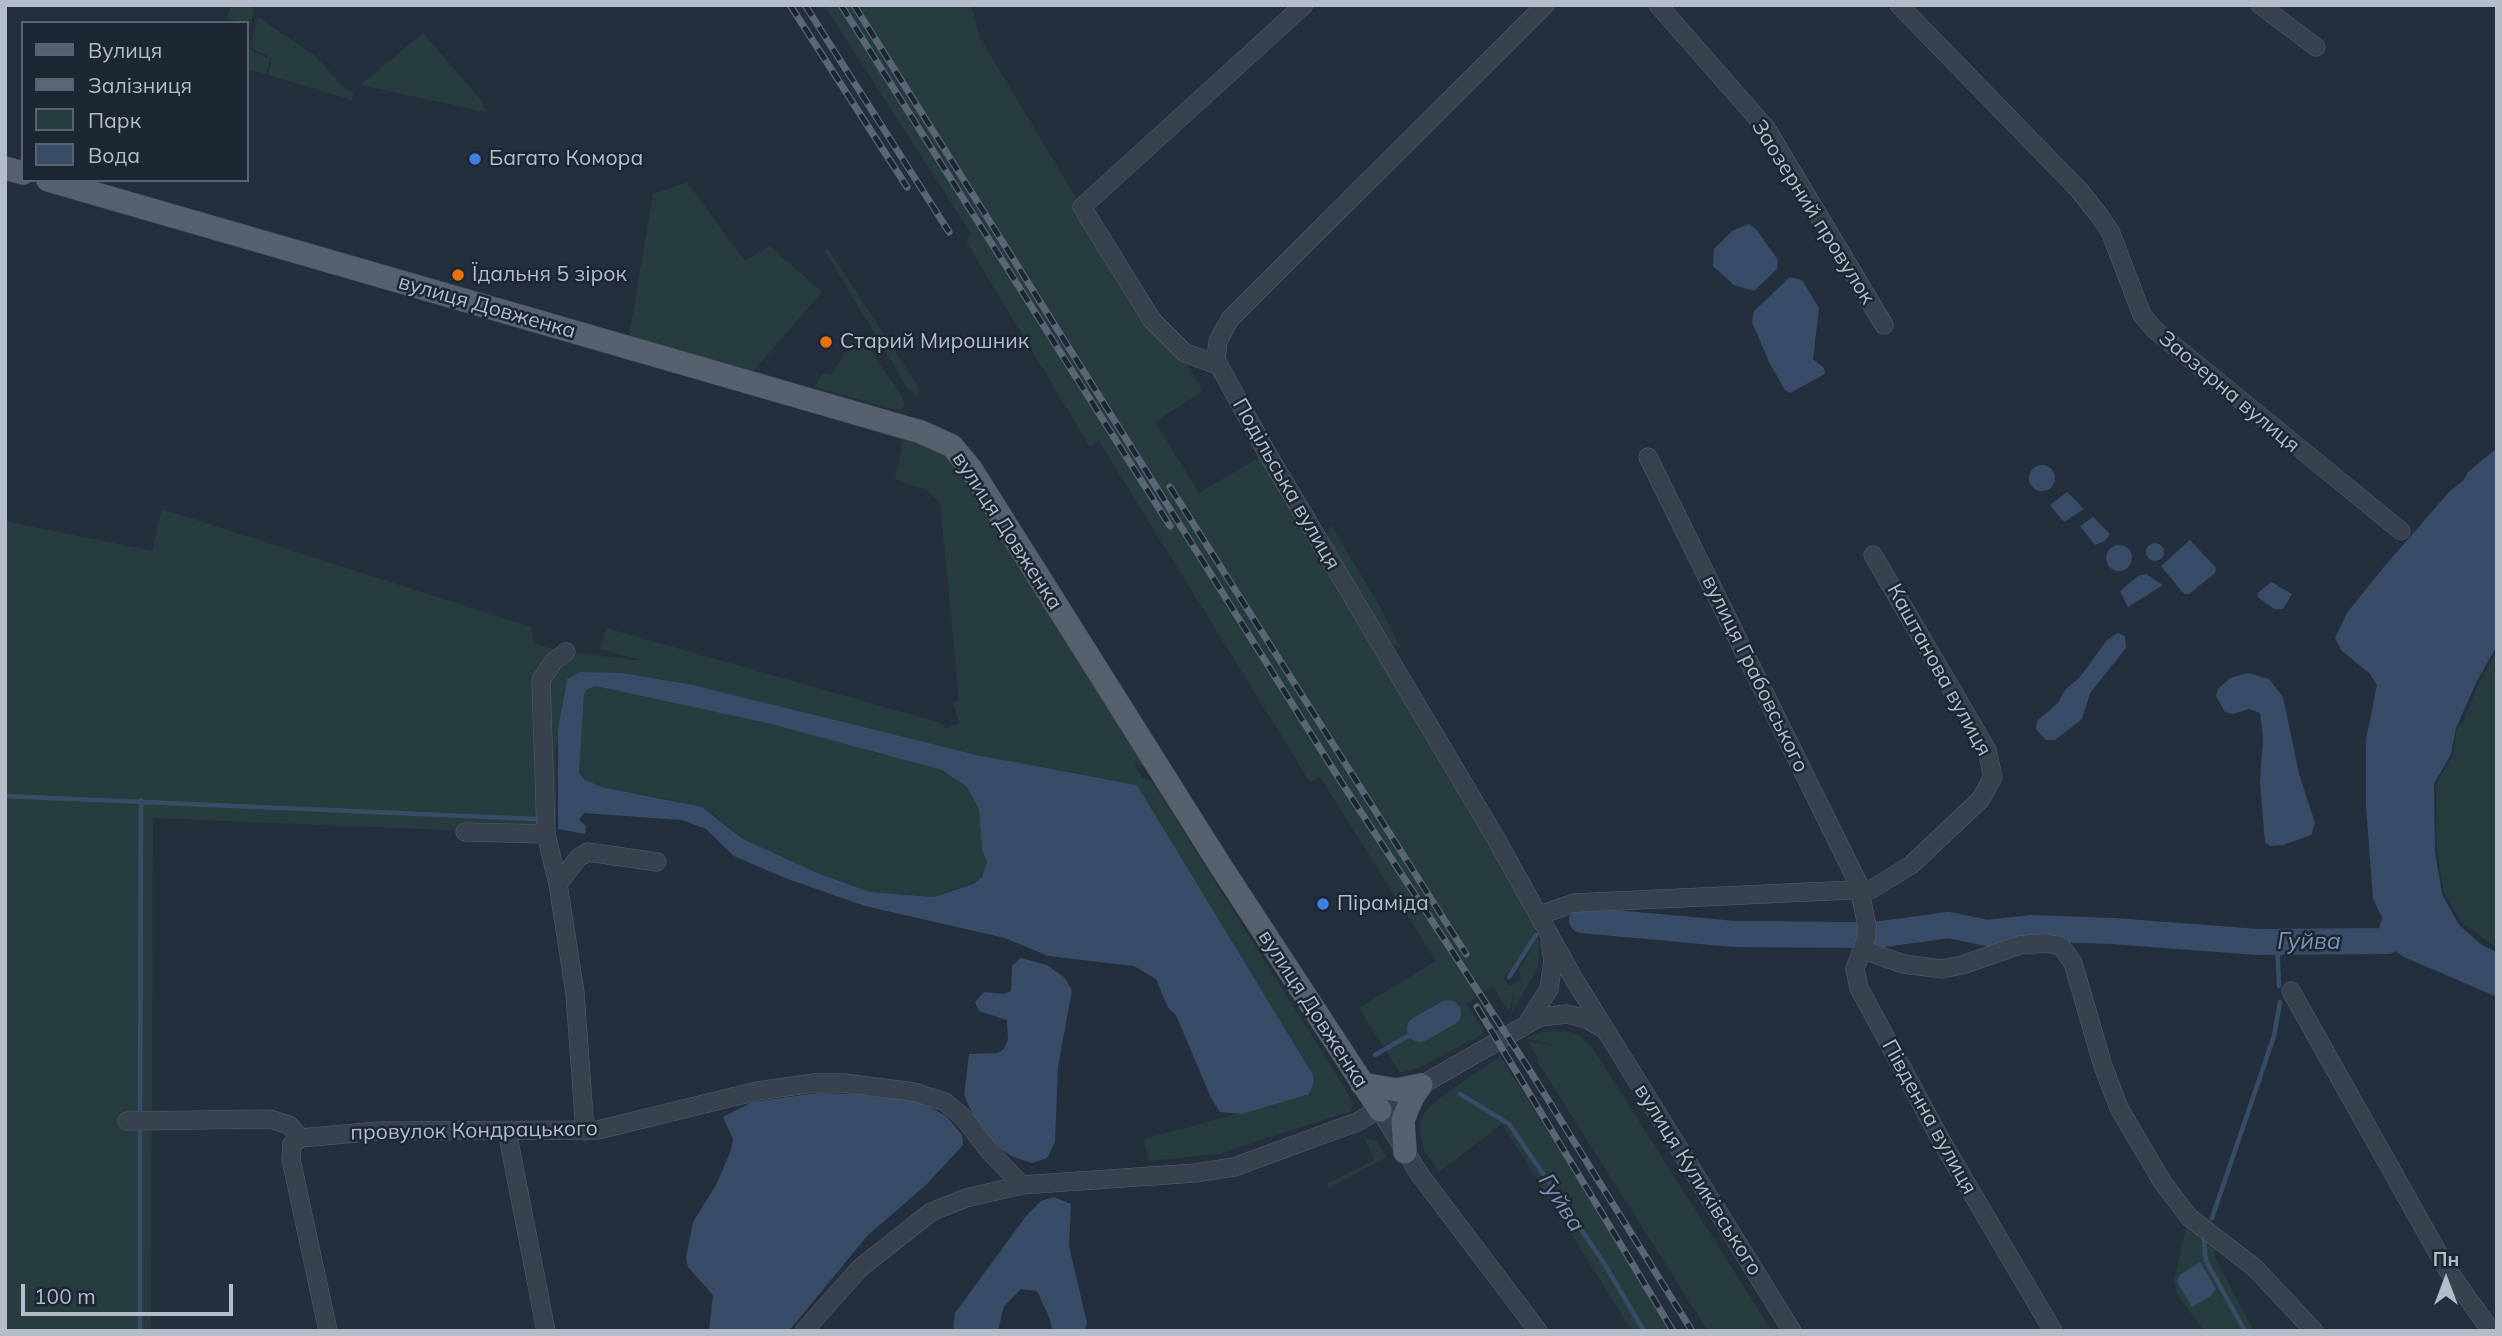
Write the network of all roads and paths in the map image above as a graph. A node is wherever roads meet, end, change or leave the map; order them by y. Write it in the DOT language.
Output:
graph roads {
  1 [pos="1304,5"];
  2 [pos="1545,5"];
  3 [pos="1658,5"];
  4 [pos="1899,5"];
  5 [pos="2260,5"];
  6 [pos="2316,47"];
  7 [pos="55,182"];
  8 [pos="1884,325"];
  9 [pos="1217,365"];
  10 [pos="1648,457"];
  11 [pos="2401,531"];
  12 [pos="1873,555"];
  13 [pos="566,652"];
  14 [pos="465,831"];
  15 [pos="546,834"];
  16 [pos="657,862"];
  17 [pos="558,884"];
  18 [pos="1860,891"];
  19 [pos="1543,922"];
  20 [pos="1864,950"];
  21 [pos="2291,991"];
  22 [pos="1527,1023"];
  23 [pos="1604,1029"];
  24 [pos="1362,1084"];
  25 [pos="1421,1085"];
  26 [pos="1380,1110"];
  27 [pos="138,1121"];
  28 [pos="507,1131"];
  29 [pos="585,1131"];
  30 [pos="301,1138"];
  31 [pos="1405,1152"];
  32 [pos="1022,1185"];
  33 [pos="328,1331"];
  34 [pos="546,1331"];
  35 [pos="804,1331"];
  36 [pos="1538,1331"];
  37 [pos="1792,1331"];
  38 [pos="2053,1331"];
  39 [pos="2314,1331"];
  40 [pos="2491,1331"];
  1 -- 9 [label="street"];
  2 -- 9 [label="street"];
  3 -- 8 [label="street, Заозерний провулок"];
  4 -- 11 [label="street, Заозерна вулиця"];
  5 -- 6 [label="street"];
  7 -- 24 [label="main road, вулиця Довженка"];
  9 -- 19 [label="street, Подільська вулиця"];
  10 -- 18 [label="street, вулиця Грабовського"];
  12 -- 18 [label="street, Каштанова вулиця"];
  13 -- 15 [label="street"];
  14 -- 15 [label="street"];
  15 -- 17 [label="street"];
  16 -- 17 [label="street"];
  17 -- 29 [label="street"];
  18 -- 19 [label="street, Каштанова вулиця"];
  18 -- 20 [label="street, Південна вулиця"];
  19 -- 22 [label="street"];
  19 -- 23 [label="street, Подільська вулиця"];
  20 -- 38 [label="street, Південна вулиця"];
  20 -- 39 [label="street"];
  21 -- 40 [label="street"];
  22 -- 23 [label="street"];
  22 -- 25 [label="street"];
  23 -- 37 [label="street, вулиця Куликівського"];
  24 -- 25 [label="main road"];
  24 -- 26 [label="main road, вулиця Довженка"];
  25 -- 26 [label="street"];
  25 -- 31 [label="main road"];
  26 -- 31 [label="street, вулиця Довженка"];
  26 -- 32 [label="street"];
  27 -- 30 [label="street"];
  28 -- 29 [label="street, провулок Кондрацького"];
  28 -- 30 [label="street, провулок Кондрацького"];
  28 -- 34 [label="street"];
  29 -- 32 [label="street, провулок Кондрацького"];
  30 -- 33 [label="street"];
  31 -- 36 [label="street, вулиця Довженка"];
  32 -- 35 [label="street"];
}
